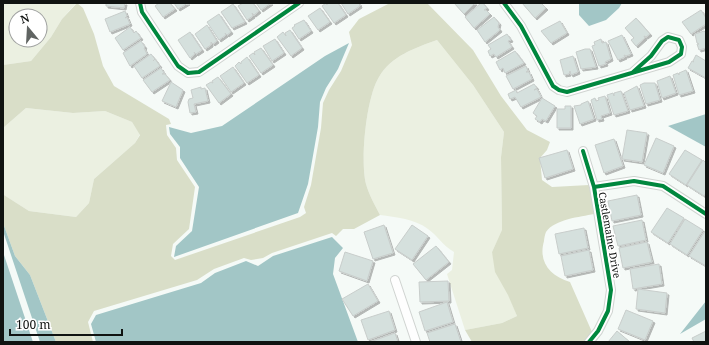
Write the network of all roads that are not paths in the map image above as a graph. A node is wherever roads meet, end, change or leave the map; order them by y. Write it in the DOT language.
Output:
graph roads {
  1 [pos="140,3"];
  2 [pos="299,3"];
  3 [pos="504,3"];
  4 [pos="632,73"];
  5 [pos="583,151"];
  6 [pos="594,187"];
  7 [pos="706,214"];
  8 [pos="395,280"];
  9 [pos="416,342"];
  10 [pos="589,342"];
  1 -- 2 [label="street"];
  3 -- 4 [label="street"];
  4 -- 4 [label="street"];
  5 -- 6 [label="street, Castlemaine Drive"];
  6 -- 7 [label="street"];
  6 -- 10 [label="street, Castlemaine Drive"];
  8 -- 9 [label="street"];
}
